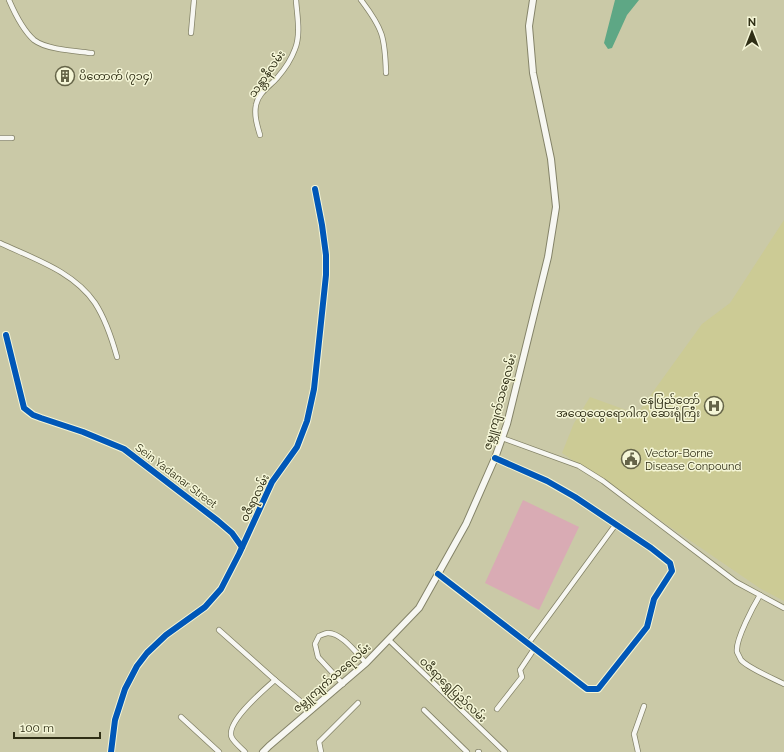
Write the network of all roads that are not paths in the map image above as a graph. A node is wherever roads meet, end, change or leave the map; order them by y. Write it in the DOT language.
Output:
graph roads {
  1 [pos="10,0"];
  2 [pos="194,0"];
  3 [pos="296,0"];
  4 [pos="361,0"];
  5 [pos="533,0"];
  6 [pos="191,33"];
  7 [pos="92,53"];
  8 [pos="386,73"];
  9 [pos="260,135"];
  10 [pos="0,138"];
  11 [pos="12,138"];
  12 [pos="315,189"];
  13 [pos="0,243"];
  14 [pos="6,335"];
  15 [pos="117,357"];
  16 [pos="502,438"];
  17 [pos="495,458"];
  18 [pos="616,524"];
  19 [pos="242,547"];
  20 [pos="438,574"];
  21 [pos="760,595"];
  22 [pos="784,608"];
  23 [pos="219,630"];
  24 [pos="389,640"];
  25 [pos="528,644"];
  26 [pos="534,649"];
  27 [pos="366,663"];
  28 [pos="275,680"];
  29 [pos="343,684"];
  30 [pos="784,684"];
  31 [pos="358,703"];
  32 [pos="644,706"];
  33 [pos="497,709"];
  34 [pos="311,710"];
  35 [pos="424,710"];
  36 [pos="181,717"];
  37 [pos="111,752"];
  38 [pos="219,752"];
  39 [pos="245,752"];
  40 [pos="263,752"];
  41 [pos="321,752"];
  42 [pos="467,752"];
  43 [pos="505,752"];
  44 [pos="638,752"];
  1 -- 7 [label="street"];
  2 -- 6 [label="street"];
  3 -- 9 [label="street, သန္တာနီလမ်း"];
  4 -- 8 [label="street"];
  5 -- 16 [label="main road, ဇမ္ဘူကျက်သရေလမ်း"];
  10 -- 11 [label="street"];
  12 -- 19 [label="street, ဝဇီရာလမ်း"];
  13 -- 15 [label="street"];
  14 -- 19 [label="street, Sein Yadanar Street"];
  16 -- 17 [label="main road, ဇမ္ဘူကျက်သရေလမ်း"];
  16 -- 21 [label="street"];
  17 -- 18 [label="street"];
  17 -- 20 [label="main road, ဇမ္ဘူကျက်သရေလမ်း"];
  18 -- 25 [label="street"];
  18 -- 26 [label="street"];
  19 -- 37 [label="street, ဝဇီရာလမ်း"];
  20 -- 24 [label="main road, ဇမ္ဘူကျက်သရေလမ်း"];
  20 -- 25 [label="street"];
  21 -- 22 [label="street"];
  21 -- 30 [label="street"];
  23 -- 28 [label="street"];
  24 -- 27 [label="main road, ဇမ္ဘူကျက်သရေလမ်း"];
  24 -- 43 [label="street, ဝဇီရာရွှေပြည်လမ်း"];
  25 -- 26 [label="street"];
  26 -- 33 [label="street"];
  27 -- 29 [label="main road, ဇမ္ဘူကျက်သရေလမ်း"];
  27 -- 29 [label="street"];
  28 -- 34 [label="street"];
  28 -- 39 [label="street"];
  29 -- 34 [label="main road, ဇမ္ဘူကျက်သရေလမ်း"];
  31 -- 41 [label="street"];
  32 -- 44 [label="street"];
  34 -- 40 [label="main road, ဇမ္ဘူကျက်သရေလမ်း"];
  35 -- 42 [label="street"];
  36 -- 38 [label="street"];
}
